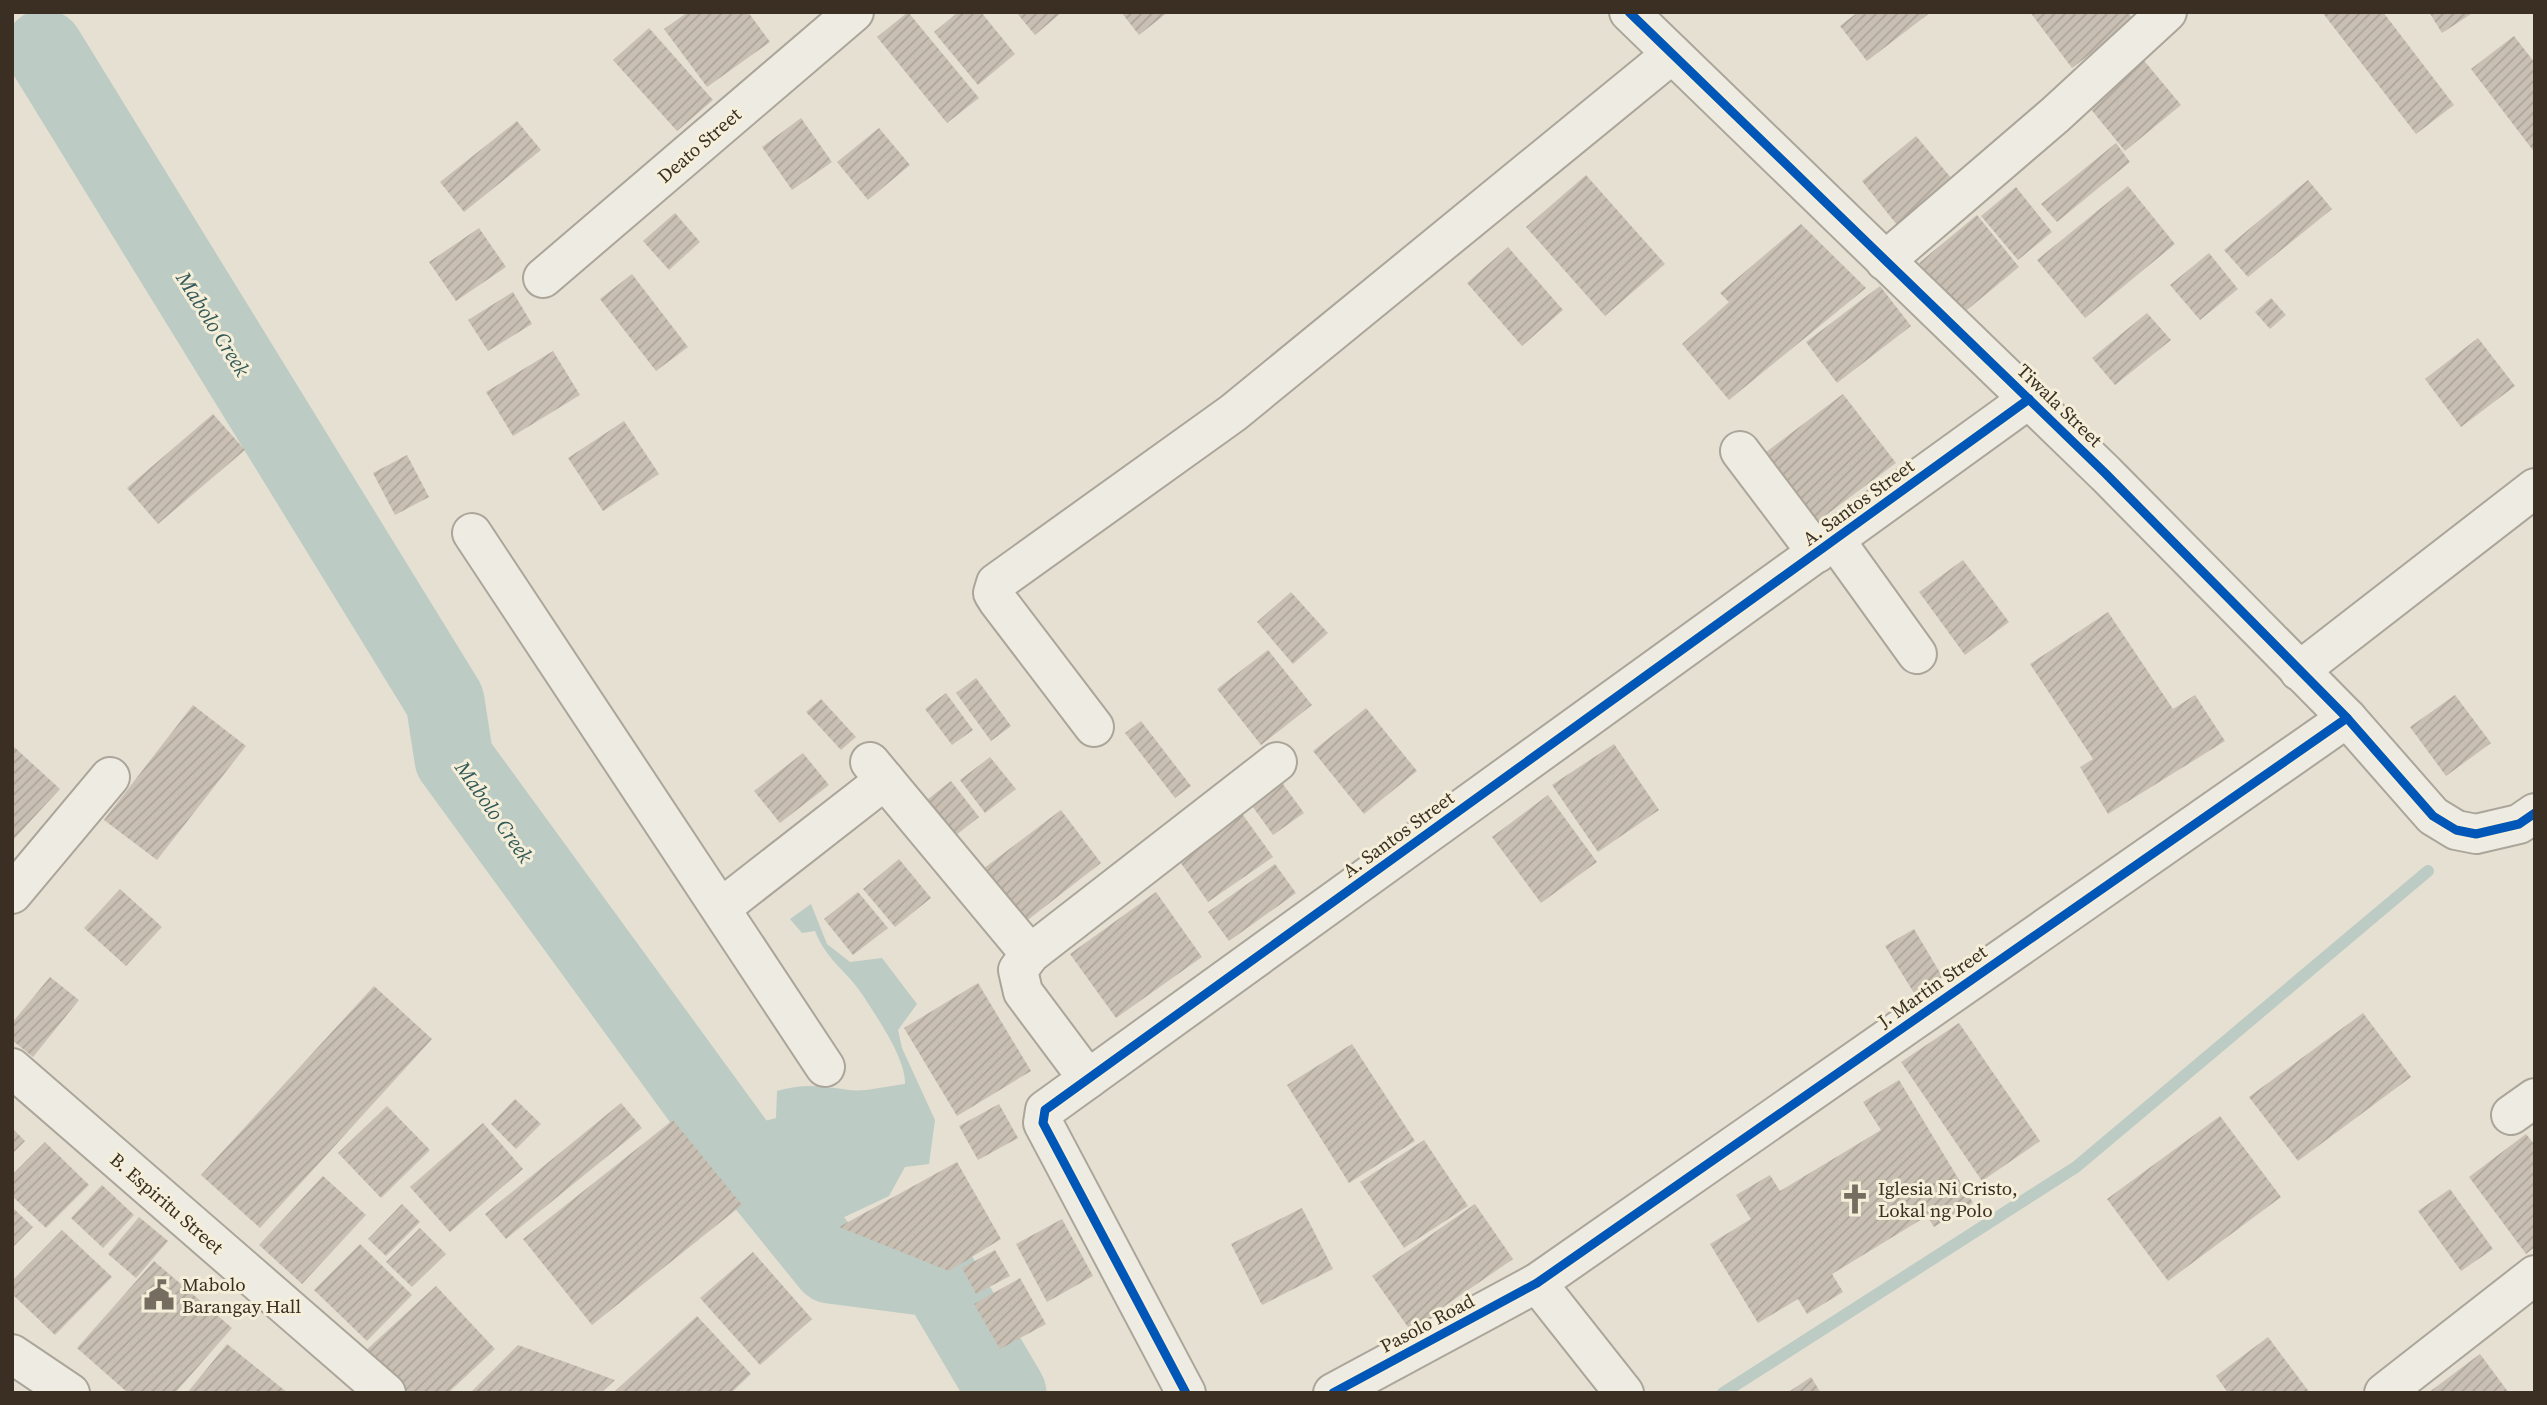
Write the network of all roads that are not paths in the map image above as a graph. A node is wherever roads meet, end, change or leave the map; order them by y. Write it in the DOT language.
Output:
graph roads {
  1 [pos="854,12"];
  2 [pos="1629,12"];
  3 [pos="2167,12"];
  4 [pos="1672,54"];
  5 [pos="1885,261"];
  6 [pos="543,278"];
  7 [pos="2029,399"];
  8 [pos="1740,451"];
  9 [pos="2535,488"];
  10 [pos="472,533"];
  11 [pos="1826,546"];
  12 [pos="1917,654"];
  13 [pos="2299,671"];
  14 [pos="2347,718"];
  15 [pos="1094,727"];
  16 [pos="1277,762"];
  17 [pos="110,777"];
  18 [pos="2535,813"];
  19 [pos="12,894"];
  20 [pos="721,908"];
  21 [pos="1030,954"];
  22 [pos="12,1068"];
  23 [pos="825,1068"];
  24 [pos="1088,1079"];
  25 [pos="2535,1275"];
  26 [pos="1537,1283"];
  27 [pos="12,1354"];
  28 [pos="70,1393"];
  29 [pos="386,1393"];
  30 [pos="1186,1393"];
  31 [pos="1332,1393"];
  32 [pos="1624,1393"];
  33 [pos="2384,1393"];
  1 -- 6 [label="street, Deato Street"];
  2 -- 4 [label="street, Tiwala Street"];
  3 -- 5 [label="street"];
  4 -- 5 [label="street, Tiwala Street"];
  4 -- 15 [label="street"];
  5 -- 7 [label="street, Tiwala Street"];
  7 -- 11 [label="street, A. Santos Street"];
  7 -- 13 [label="street, Tiwala Street"];
  8 -- 11 [label="street"];
  9 -- 13 [label="street"];
  10 -- 20 [label="street"];
  11 -- 12 [label="street"];
  11 -- 24 [label="street, A. Santos Street"];
  13 -- 14 [label="street, Tiwala Street"];
  14 -- 18 [label="street, Tiwala Street"];
  14 -- 26 [label="street, J. Martin Street"];
  16 -- 21 [label="street"];
  17 -- 19 [label="street"];
  20 -- 21 [label="street"];
  20 -- 23 [label="street"];
  21 -- 24 [label="street"];
  22 -- 29 [label="street, B. Espiritu Street"];
  24 -- 30 [label="street, A. Santos Street"];
  25 -- 33 [label="street"];
  26 -- 31 [label="street, Pasolo Road"];
  26 -- 32 [label="street"];
  27 -- 28 [label="street"];
}
